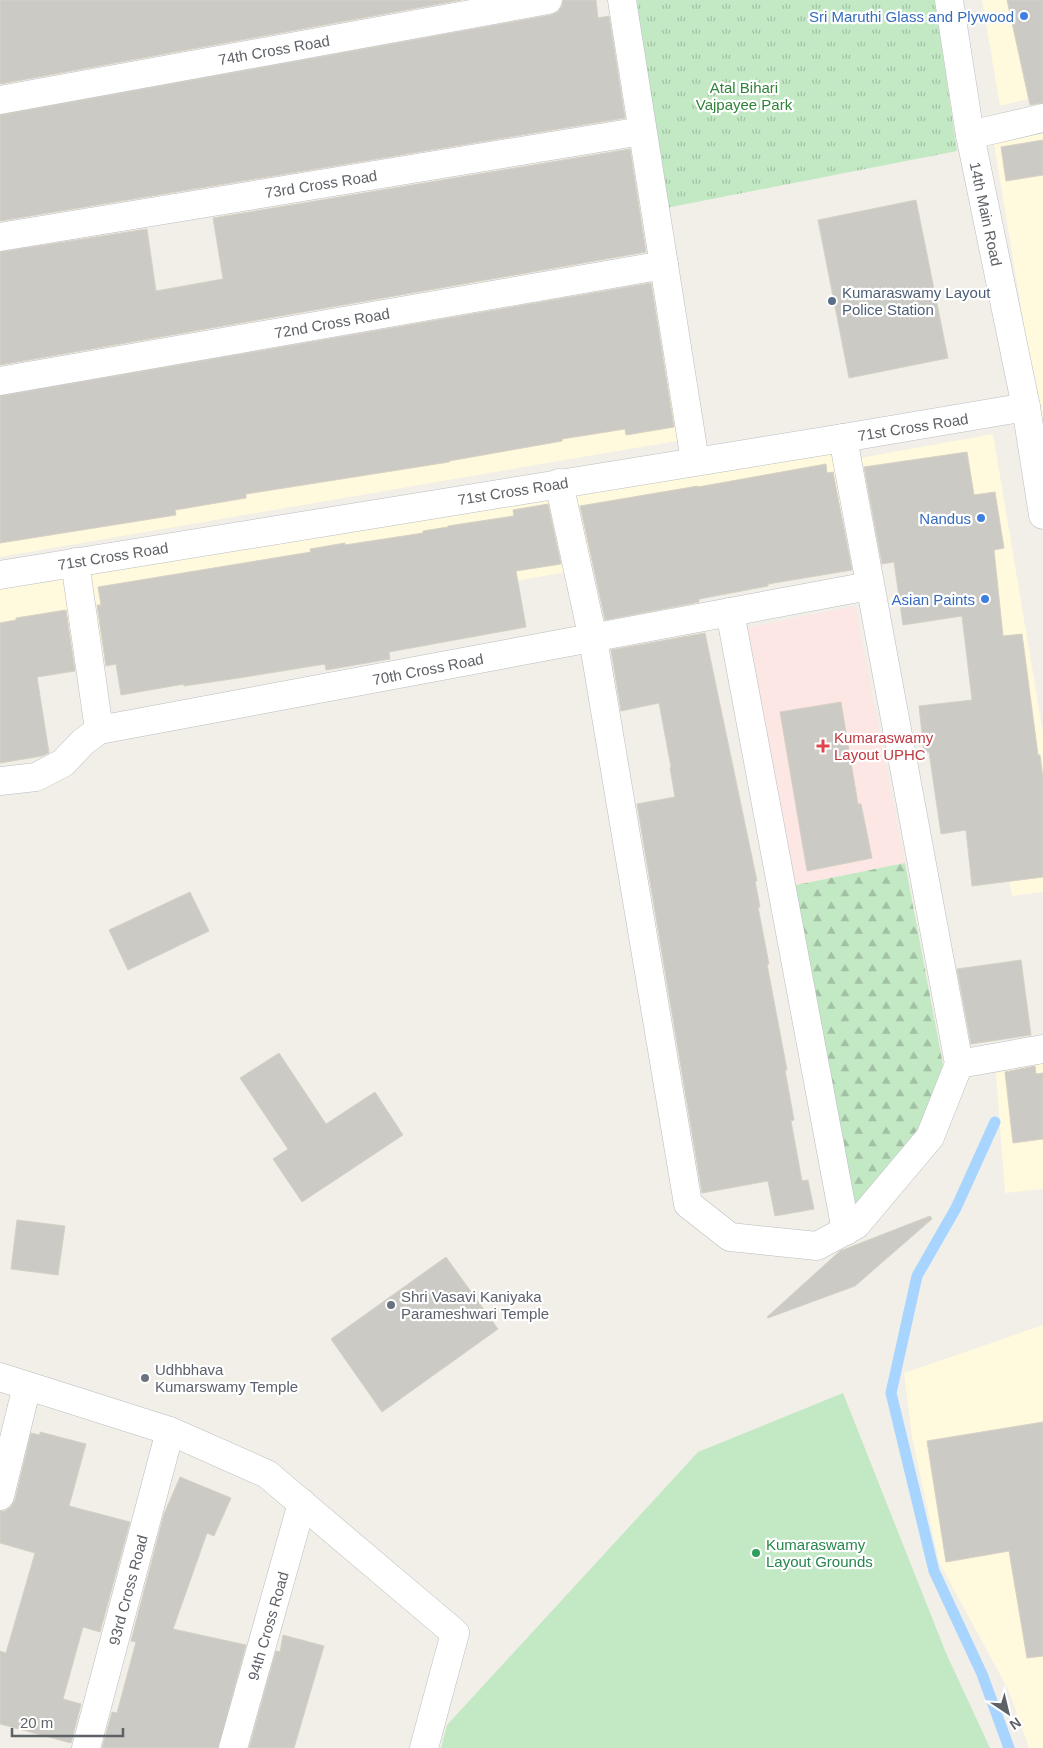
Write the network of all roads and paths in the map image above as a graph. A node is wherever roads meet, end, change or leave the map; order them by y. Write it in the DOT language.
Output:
graph roads {
  1 [pos="548,0"];
  2 [pos="622,0"];
  3 [pos="949,0"];
  4 [pos="0,100"];
  5 [pos="1043,118"];
  6 [pos="642,131"];
  7 [pos="970,135"];
  8 [pos="0,237"];
  9 [pos="664,265"];
  10 [pos="0,381"];
  11 [pos="1026,407"];
  12 [pos="843,438"];
  13 [pos="695,461"];
  14 [pos="559,483"];
  15 [pos="1043,516"];
  16 [pos="75,562"];
  17 [pos="0,575"];
  18 [pos="869,586"];
  19 [pos="730,612"];
  20 [pos="592,639"];
  21 [pos="99,730"];
  22 [pos="0,781"];
  23 [pos="1043,1049"];
  24 [pos="959,1064"];
  25 [pos="846,1231"];
  26 [pos="0,1377"];
  27 [pos="28,1386"];
  28 [pos="170,1432"];
  29 [pos="0,1496"];
  30 [pos="302,1504"];
  31 [pos="86,1748"];
  32 [pos="233,1748"];
  33 [pos="424,1748"];
  1 -- 4 [label="street, 74th Cross Road"];
  2 -- 6 [label="street"];
  3 -- 7 [label="street, 14th Main Road"];
  5 -- 7 [label="street"];
  6 -- 8 [label="street, 73rd Cross Road"];
  6 -- 9 [label="street"];
  7 -- 11 [label="street, 14th Main Road"];
  9 -- 10 [label="street, 72nd Cross Road"];
  9 -- 13 [label="street"];
  11 -- 12 [label="street, 71st Cross Road"];
  11 -- 15 [label="street, 14th Main Road"];
  12 -- 13 [label="street, 71st Cross Road"];
  12 -- 18 [label="street"];
  13 -- 14 [label="street, 71st Cross Road"];
  14 -- 16 [label="street, 71st Cross Road"];
  14 -- 20 [label="street"];
  16 -- 17 [label="street, 71st Cross Road"];
  16 -- 21 [label="street"];
  18 -- 19 [label="street, 70th Cross Road"];
  18 -- 24 [label="street"];
  19 -- 20 [label="street, 70th Cross Road"];
  19 -- 25 [label="street"];
  20 -- 21 [label="street, 70th Cross Road"];
  20 -- 25 [label="street"];
  21 -- 22 [label="street, 70th Cross Road"];
  23 -- 24 [label="street"];
  24 -- 25 [label="street"];
  26 -- 27 [label="street"];
  27 -- 28 [label="street"];
  27 -- 29 [label="street"];
  28 -- 30 [label="street"];
  28 -- 31 [label="street, 93rd Cross Road"];
  30 -- 32 [label="street, 94th Cross Road"];
  30 -- 33 [label="street"];
}
